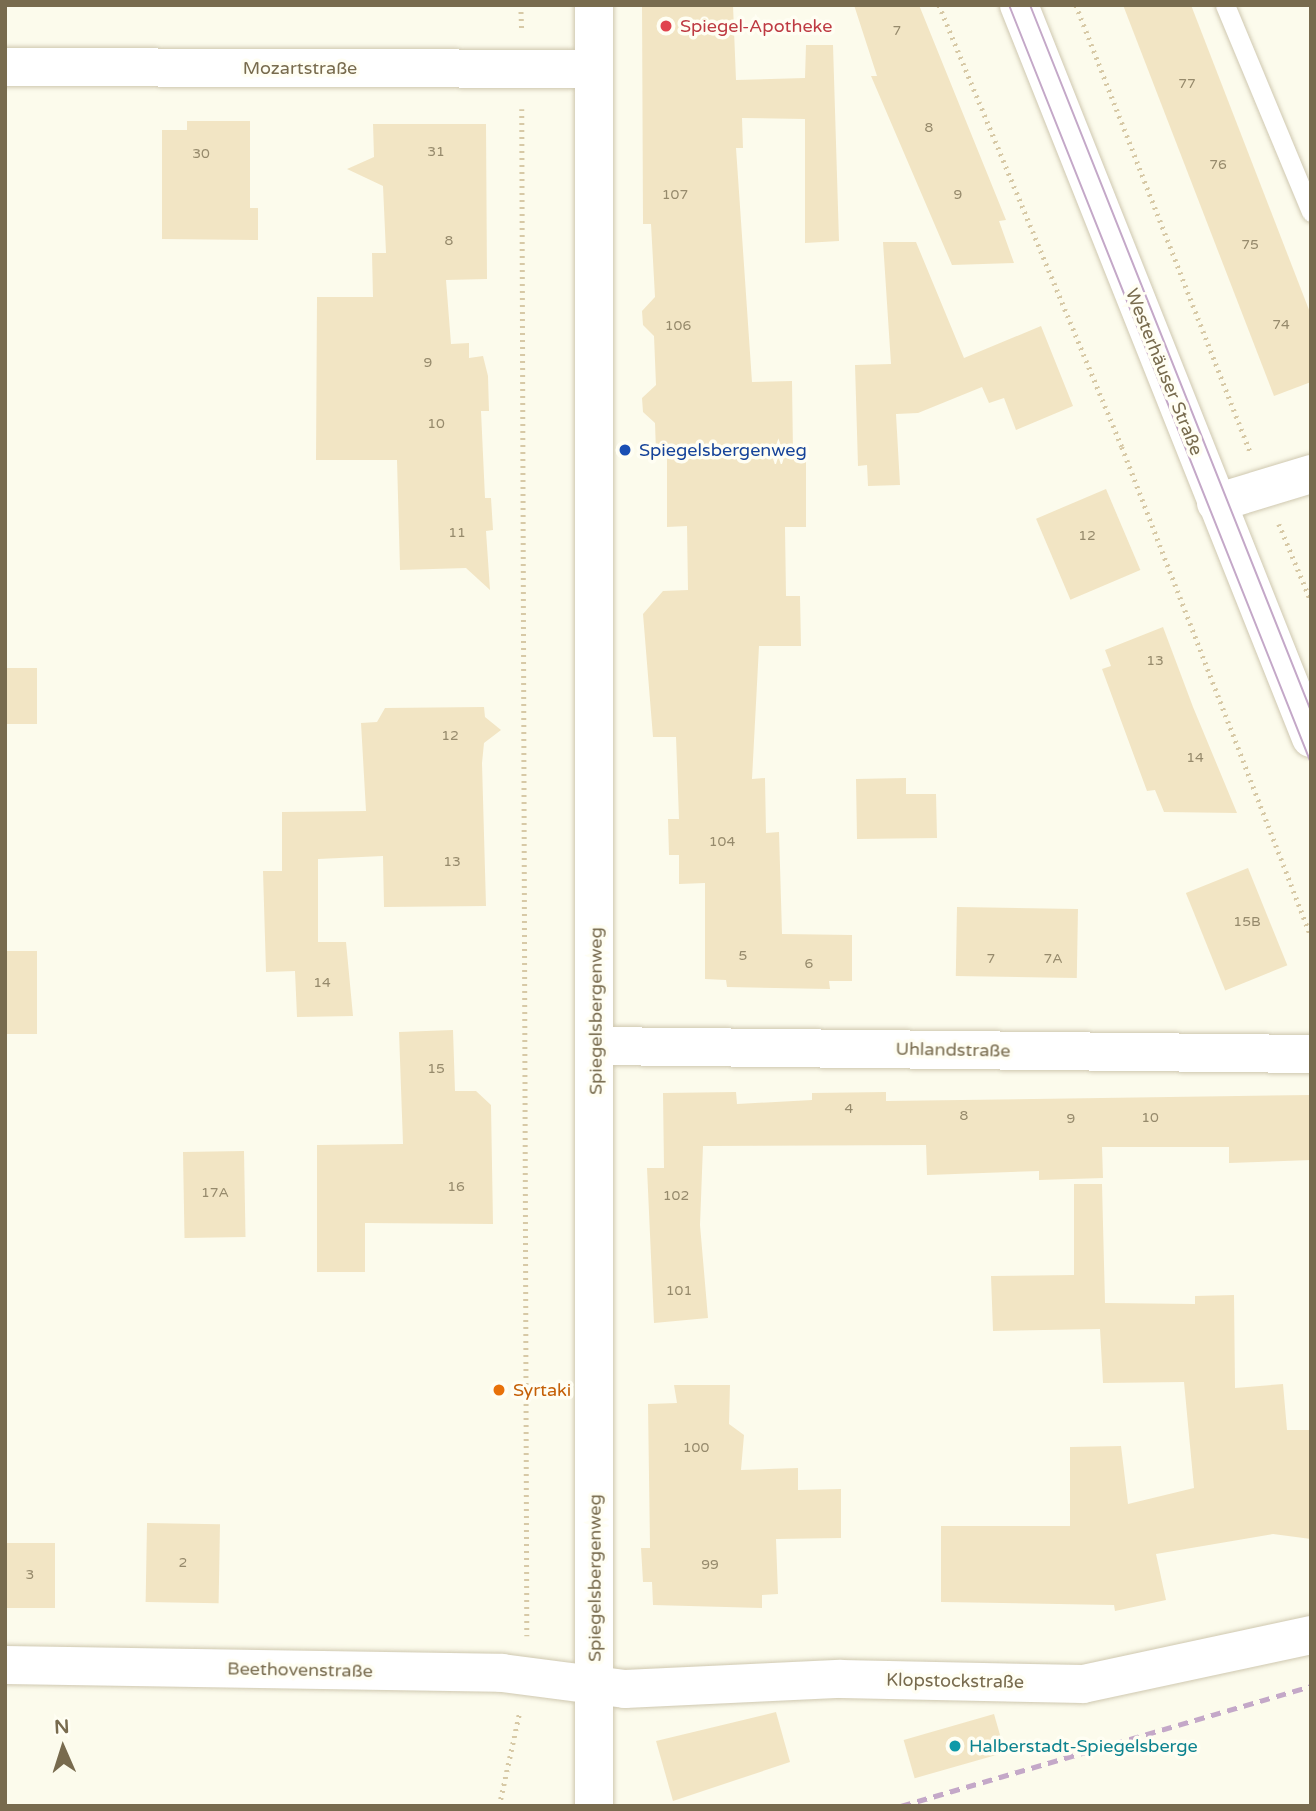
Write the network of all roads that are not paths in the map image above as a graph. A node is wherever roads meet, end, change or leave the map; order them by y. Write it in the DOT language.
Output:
graph roads {
  1 [pos="594,5"];
  2 [pos="1019,5"];
  3 [pos="1225,5"];
  4 [pos="5,67"];
  5 [pos="594,69"];
  6 [pos="1311,212"];
  7 [pos="1311,474"];
  8 [pos="1216,503"];
  9 [pos="1311,738"];
  10 [pos="596,1046"];
  11 [pos="1311,1054"];
  12 [pos="1311,1635"];
  13 [pos="5,1665"];
  14 [pos="595,1684"];
  15 [pos="594,1806"];
  1 -- 5 [label="street, Spiegelsbergenweg"];
  2 -- 8 [label="street, Westerhäuser Straße"];
  3 -- 6 [label="lane"];
  4 -- 5 [label="street, Mozartstraße"];
  5 -- 10 [label="street, Spiegelsbergenweg"];
  7 -- 8 [label="street"];
  8 -- 9 [label="street, Westerhäuser Straße"];
  10 -- 11 [label="street, Uhlandstraße"];
  10 -- 14 [label="street, Spiegelsbergenweg"];
  12 -- 14 [label="street, Klopstockstraße"];
  13 -- 14 [label="street, Beethovenstraße"];
  14 -- 15 [label="street, Spiegelsbergenweg"];
}
